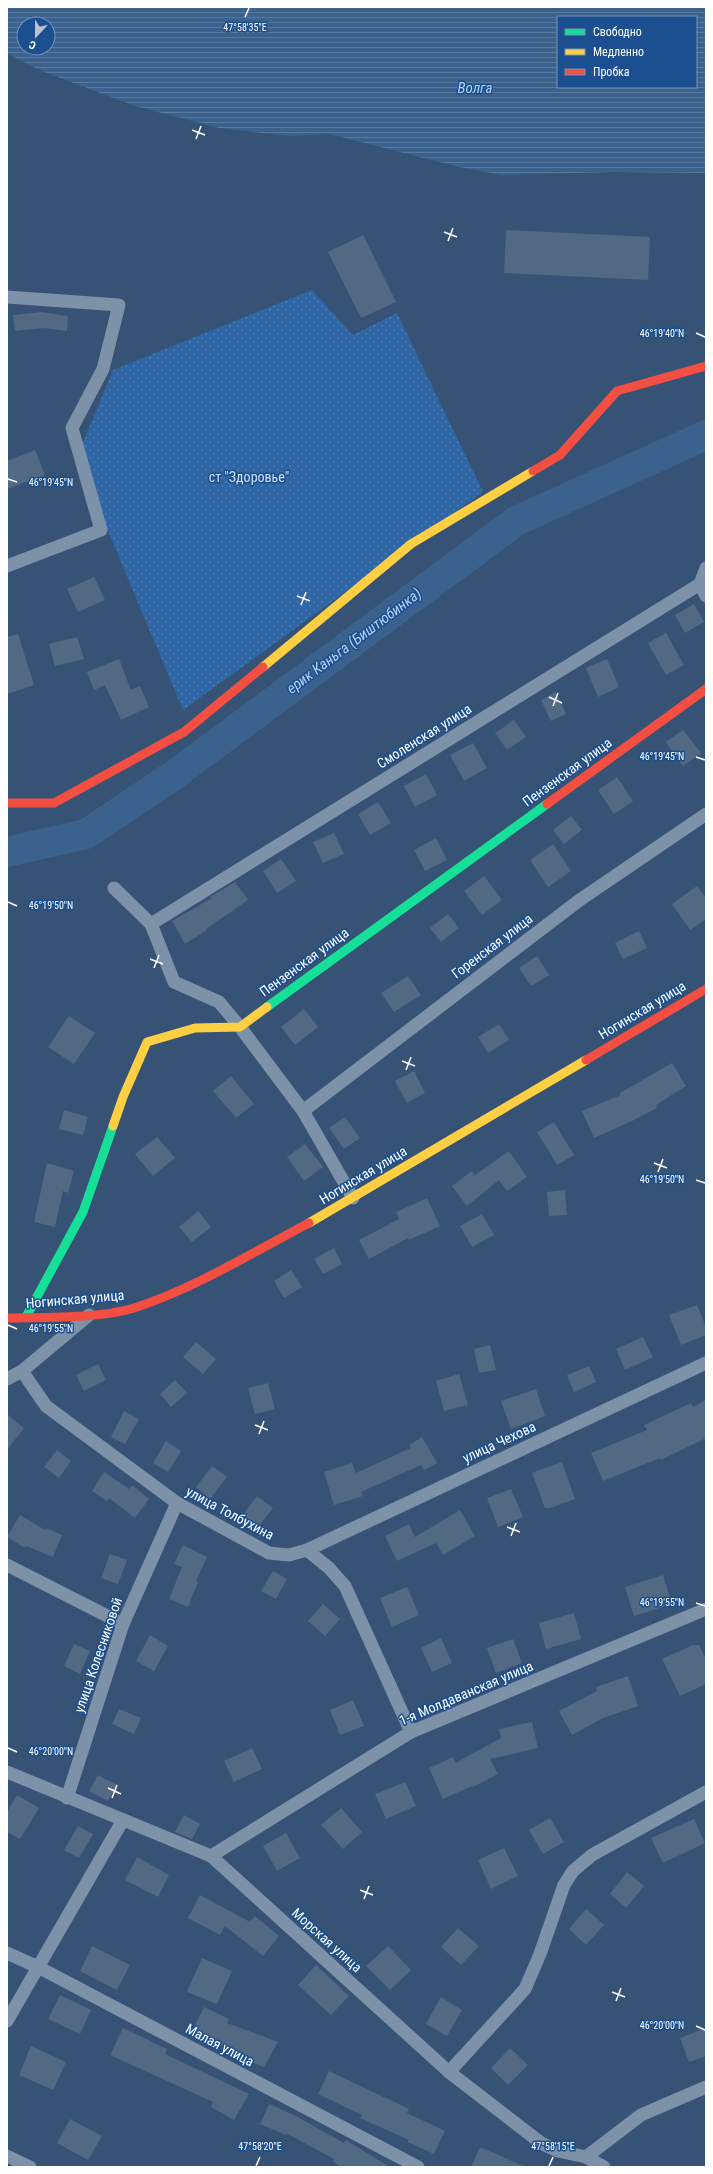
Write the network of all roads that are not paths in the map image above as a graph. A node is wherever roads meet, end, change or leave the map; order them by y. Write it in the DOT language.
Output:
graph roads {
  1 [pos="7,297"];
  2 [pos="706,366"];
  3 [pos="7,566"];
  4 [pos="706,568"];
  5 [pos="700,584"];
  6 [pos="706,596"];
  7 [pos="706,688"];
  8 [pos="7,803"];
  9 [pos="706,814"];
  10 [pos="114,888"];
  11 [pos="151,924"];
  12 [pos="706,989"];
  13 [pos="240,1027"];
  14 [pos="303,1111"];
  15 [pos="353,1198"];
  16 [pos="89,1315"];
  17 [pos="26,1317"];
  18 [pos="9,1318"];
  19 [pos="706,1363"];
  20 [pos="22,1371"];
  21 [pos="7,1379"];
  22 [pos="177,1504"];
  23 [pos="306,1550"];
  24 [pos="7,1565"];
  25 [pos="706,1609"];
  26 [pos="123,1624"];
  27 [pos="411,1732"];
  28 [pos="7,1772"];
  29 [pos="706,1792"];
  30 [pos="67,1798"];
  31 [pos="123,1820"];
  32 [pos="211,1856"];
  33 [pos="7,1953"];
  34 [pos="38,1967"];
  35 [pos="7,2021"];
  36 [pos="449,2072"];
  37 [pos="706,2087"];
  38 [pos="7,2156"];
  39 [pos="586,2157"];
  40 [pos="30,2167"];
  41 [pos="418,2167"];
  42 [pos="604,2167"];
  1 -- 3 [label="street"];
  2 -- 8 [label="street"];
  4 -- 5 [label="street"];
  5 -- 6 [label="street"];
  5 -- 11 [label="street, Смоленская улица"];
  7 -- 13 [label="street, Пензенская улица"];
  9 -- 14 [label="street, Горенская улица"];
  10 -- 11 [label="street"];
  11 -- 13 [label="street"];
  12 -- 15 [label="street, Ногинская улица"];
  13 -- 14 [label="street"];
  13 -- 17 [label="street"];
  14 -- 15 [label="street"];
  15 -- 16 [label="street, Ногинская улица"];
  16 -- 17 [label="street, Ногинская улица"];
  16 -- 20 [label="street"];
  17 -- 18 [label="street, Ногинская улица"];
  19 -- 23 [label="street, улица Чехова"];
  20 -- 21 [label="street"];
  20 -- 22 [label="street, улица Толбухина"];
  22 -- 23 [label="street, улица Толбухина"];
  22 -- 26 [label="street, улица Колесниковой"];
  23 -- 27 [label="street"];
  24 -- 26 [label="street"];
  25 -- 27 [label="street, 1-я Молдаванская улица"];
  26 -- 30 [label="street, улица Колесниковой"];
  27 -- 32 [label="street, 1-я Молдаванская улица"];
  28 -- 30 [label="street, Морская улица"];
  29 -- 36 [label="street"];
  30 -- 31 [label="street, Морская улица"];
  31 -- 32 [label="street, Морская улица"];
  31 -- 34 [label="street"];
  32 -- 36 [label="street, Морская улица"];
  33 -- 34 [label="street, Малая улица"];
  34 -- 35 [label="street"];
  34 -- 41 [label="street, Малая улица"];
  36 -- 39 [label="street, Морская улица"];
  37 -- 39 [label="street"];
  38 -- 40 [label="street"];
  39 -- 42 [label="street, Морская улица"];
}
